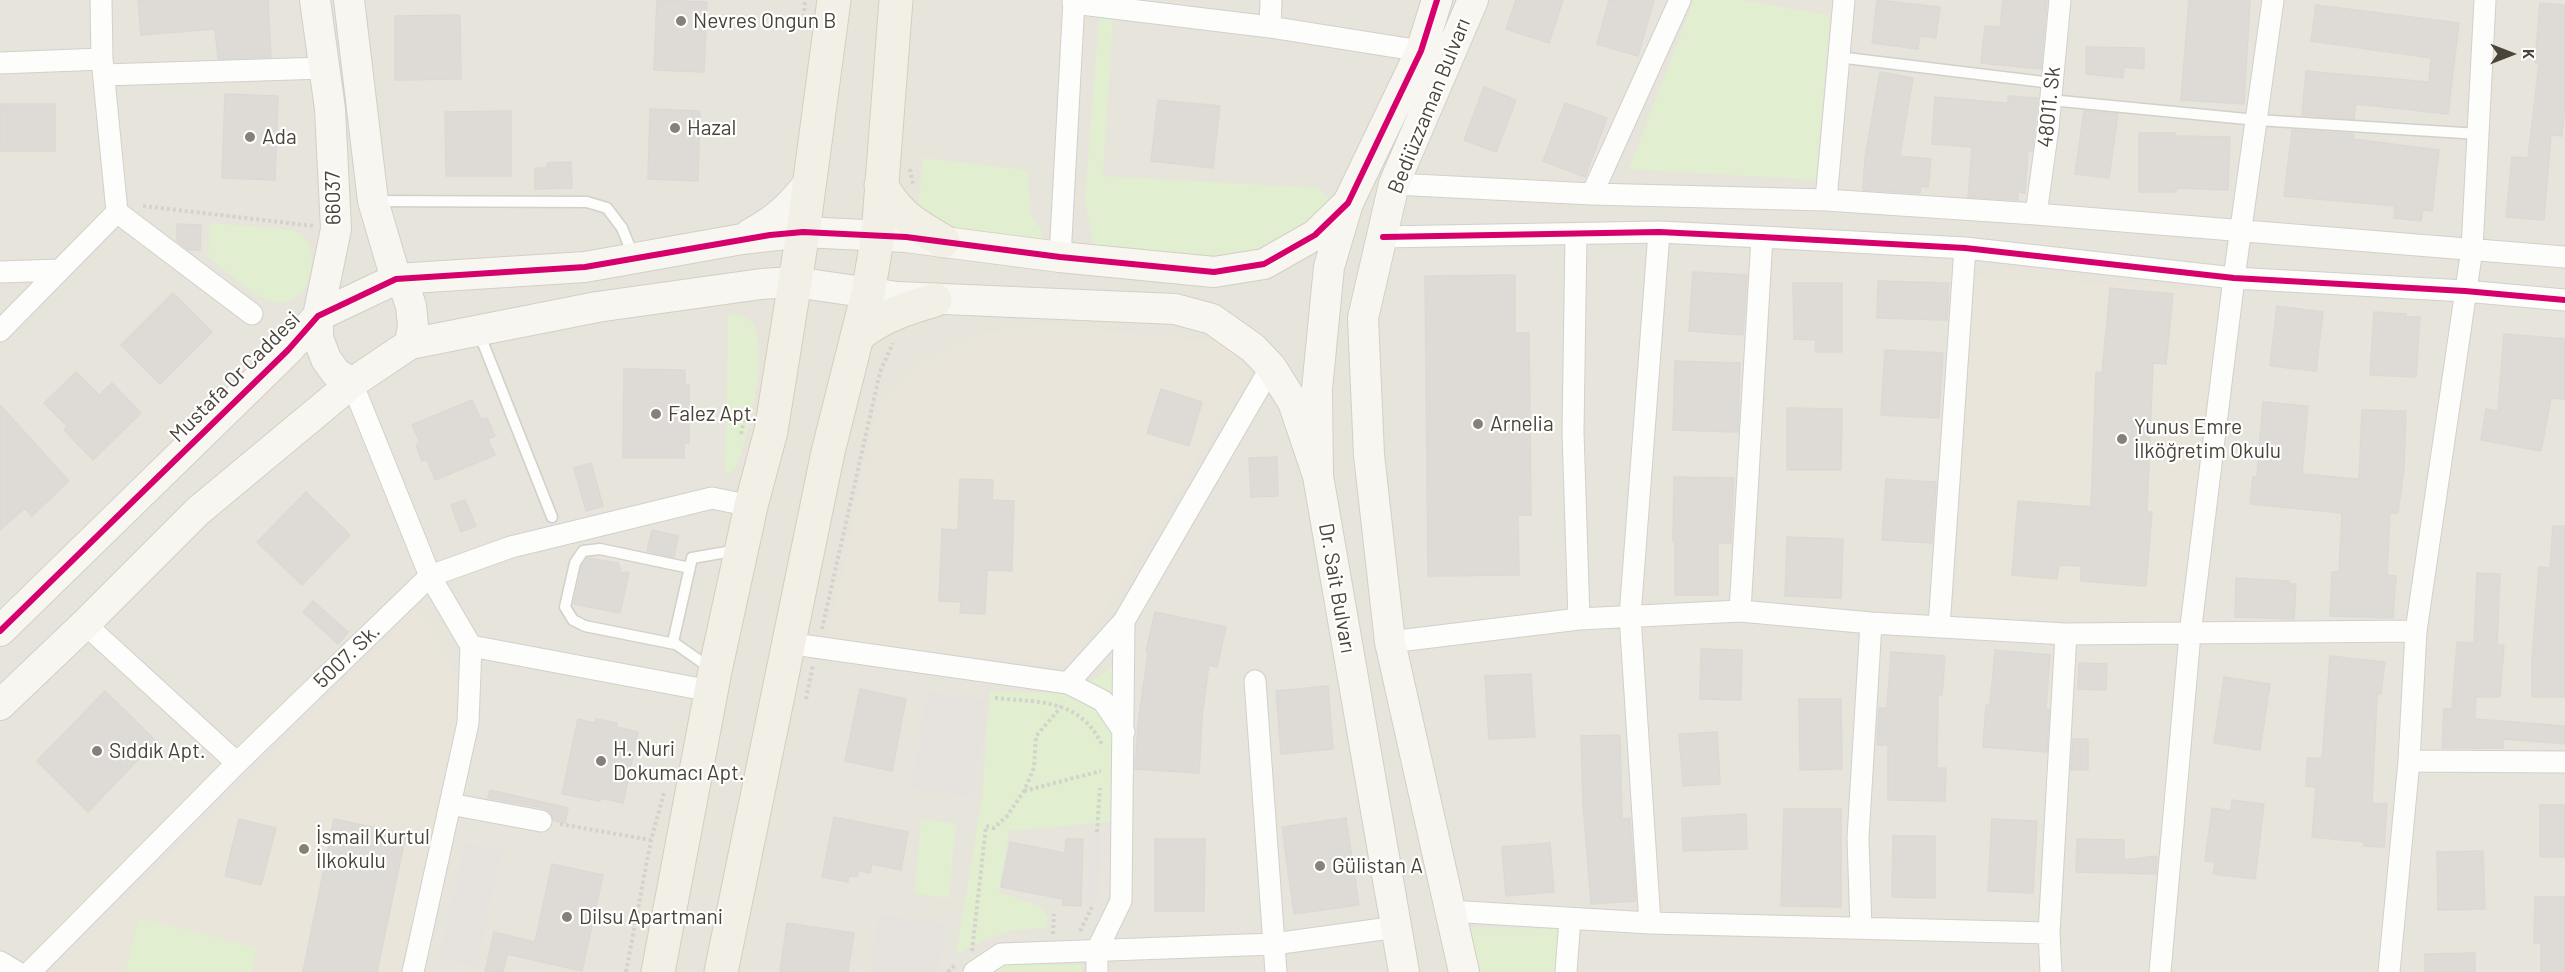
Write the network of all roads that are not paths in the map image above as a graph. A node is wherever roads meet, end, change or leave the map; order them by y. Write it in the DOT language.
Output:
graph roads {
  1 [pos="315,0"];
  2 [pos="349,0"];
  3 [pos="834,0"];
  4 [pos="896,0"];
  5 [pos="1271,0"];
  6 [pos="1437,0"];
  7 [pos="1473,0"];
  8 [pos="1680,0"];
  9 [pos="1844,0"];
  10 [pos="2060,0"];
  11 [pos="2273,0"];
  12 [pos="2479,0"];
  13 [pos="1074,1"];
  14 [pos="97,2"];
  15 [pos="1270,27"];
  16 [pos="1421,51"];
  17 [pos="1838,57"];
  18 [pos="0,63"];
  19 [pos="103,67"];
  20 [pos="324,68"];
  21 [pos="2051,91"];
  22 [pos="2257,120"];
  23 [pos="2479,134"];
  24 [pos="808,184"];
  25 [pos="1394,184"];
  26 [pos="881,185"];
  27 [pos="1592,194"];
  28 [pos="1826,200"];
  29 [pos="373,201"];
  30 [pos="1348,203"];
  31 [pos="116,208"];
  32 [pos="2036,214"];
  33 [pos="803,232"];
  34 [pos="1659,232"];
  35 [pos="2241,232"];
  36 [pos="1576,234"];
  37 [pos="878,235"];
  38 [pos="1383,237"];
  39 [pos="1762,237"];
  40 [pos="742,239"];
  41 [pos="942,241"];
  42 [pos="1965,248"];
  43 [pos="2472,249"];
  44 [pos="1060,257"];
  45 [pos="2565,257"];
  46 [pos="634,258"];
  47 [pos="60,270"];
  48 [pos="0,272"];
  49 [pos="2234,278"];
  50 [pos="396,279"];
  51 [pos="794,282"];
  52 [pos="735,287"];
  53 [pos="2465,291"];
  54 [pos="868,293"];
  55 [pos="935,300"];
  56 [pos="2565,300"];
  57 [pos="252,314"];
  58 [pos="318,316"];
  59 [pos="1364,318"];
  60 [pos="789,322"];
  61 [pos="478,330"];
  62 [pos="0,331"];
  63 [pos="860,334"];
  64 [pos="410,344"];
  65 [pos="1271,367"];
  66 [pos="352,383"];
  67 [pos="1318,476"];
  68 [pos="751,506"];
  69 [pos="552,516"];
  70 [pos="742,549"];
  71 [pos="690,568"];
  72 [pos="430,576"];
  73 [pos="1740,611"];
  74 [pos="1630,616"];
  75 [pos="1579,619"];
  76 [pos="1124,621"];
  77 [pos="1871,623"];
  78 [pos="85,624"];
  79 [pos="1939,627"];
  80 [pos="2416,631"];
  81 [pos="0,632"];
  82 [pos="2066,634"];
  83 [pos="2190,634"];
  84 [pos="1390,642"];
  85 [pos="787,643"];
  86 [pos="675,644"];
  87 [pos="471,646"];
  88 [pos="713,681"];
  89 [pos="1255,681"];
  90 [pos="1068,683"];
  91 [pos="0,705"];
  92 [pos="1124,732"];
  93 [pos="2409,761"];
  94 [pos="2565,762"];
  95 [pos="237,763"];
  96 [pos="450,804"];
  97 [pos="541,821"];
  98 [pos="1449,911"];
  99 [pos="1570,919"];
  100 [pos="1650,923"];
  101 [pos="1397,927"];
  102 [pos="1861,928"];
  103 [pos="2049,933"];
  104 [pos="1274,944"];
  105 [pos="1097,950"];
  106 [pos="0,962"];
  107 [pos="973,963"];
  108 [pos="17,972"];
  109 [pos="30,972"];
  110 [pos="413,972"];
  111 [pos="658,972"];
  112 [pos="721,972"];
  113 [pos="1097,972"];
  114 [pos="1276,972"];
  115 [pos="1404,972"];
  116 [pos="1464,972"];
  117 [pos="1566,972"];
  118 [pos="2051,972"];
  119 [pos="2160,972"];
  120 [pos="2389,972"];
  1 -- 20 [label="street, 66037"];
  2 -- 29 [label="street, 66037"];
  3 -- 24 [label="main road"];
  4 -- 26 [label="main road"];
  5 -- 15 [label="street"];
  6 -- 16 [label="street, Bediüzzaman Bulvarı"];
  7 -- 25 [label="street, Bediüzzaman Bulvarı"];
  8 -- 27 [label="street"];
  9 -- 17 [label="street"];
  10 -- 21 [label="street, 48011. Sk"];
  11 -- 22 [label="street"];
  12 -- 23 [label="street"];
  13 -- 15 [label="street"];
  13 -- 44 [label="street"];
  14 -- 19 [label="street"];
  15 -- 16 [label="street"];
  16 -- 30 [label="street, Bediüzzaman Bulvarı"];
  17 -- 21 [label="lane"];
  17 -- 28 [label="street"];
  18 -- 19 [label="street"];
  19 -- 20 [label="street"];
  19 -- 31 [label="street"];
  20 -- 58 [label="street, 66037"];
  21 -- 22 [label="lane"];
  21 -- 32 [label="street, 48011. Sk"];
  22 -- 23 [label="lane"];
  22 -- 35 [label="street"];
  23 -- 43 [label="street"];
  24 -- 33 [label="main road"];
  24 -- 40 [label="street"];
  25 -- 27 [label="street"];
  25 -- 38 [label="street, Bediüzzaman Bulvarı"];
  26 -- 37 [label="main road"];
  26 -- 41 [label="main road"];
  27 -- 28 [label="street"];
  28 -- 32 [label="street"];
  29 -- 46 [label="lane"];
  29 -- 50 [label="street, 66037"];
  30 -- 44 [label="street, Mustafa Or Caddesi"];
  30 -- 67 [label="street, Dr. Sait Bulvarı"];
  31 -- 47 [label="street"];
  31 -- 57 [label="street"];
  32 -- 35 [label="street"];
  33 -- 37 [label="street, Mustafa Or Caddesi"];
  33 -- 40 [label="street, Mustafa Or Caddesi"];
  33 -- 51 [label="main road"];
  34 -- 36 [label="street"];
  34 -- 39 [label="street"];
  34 -- 74 [label="street"];
  35 -- 43 [label="street"];
  35 -- 49 [label="street"];
  36 -- 38 [label="street"];
  36 -- 75 [label="street"];
  37 -- 41 [label="street, Mustafa Or Caddesi"];
  37 -- 54 [label="main road"];
  38 -- 59 [label="street, Bediüzzaman Bulvarı"];
  39 -- 42 [label="street"];
  39 -- 73 [label="street"];
  40 -- 46 [label="street, Mustafa Or Caddesi"];
  41 -- 44 [label="street, Mustafa Or Caddesi"];
  42 -- 49 [label="street"];
  42 -- 79 [label="street"];
  43 -- 45 [label="street"];
  43 -- 53 [label="street"];
  46 -- 50 [label="street, Mustafa Or Caddesi"];
  47 -- 48 [label="street"];
  47 -- 62 [label="street"];
  49 -- 53 [label="street"];
  49 -- 83 [label="street"];
  50 -- 58 [label="street, Mustafa Or Caddesi"];
  50 -- 64 [label="street, 66037"];
  51 -- 52 [label="street"];
  51 -- 54 [label="street"];
  51 -- 60 [label="main road"];
  52 -- 60 [label="street"];
  52 -- 61 [label="street"];
  53 -- 56 [label="street"];
  53 -- 80 [label="street"];
  54 -- 55 [label="street"];
  54 -- 63 [label="main road"];
  55 -- 63 [label="main road"];
  55 -- 65 [label="street"];
  58 -- 66 [label="street, 66037"];
  58 -- 81 [label="street, Mustafa Or Caddesi"];
  59 -- 84 [label="street, Dr. Sait Bulvarı"];
  60 -- 68 [label="main road"];
  61 -- 64 [label="street"];
  61 -- 69 [label="lane"];
  63 -- 85 [label="main road"];
  64 -- 66 [label="street"];
  65 -- 67 [label="street"];
  65 -- 76 [label="street"];
  66 -- 72 [label="street"];
  66 -- 78 [label="street"];
  67 -- 101 [label="street, Dr. Sait Bulvarı"];
  68 -- 70 [label="main road"];
  68 -- 72 [label="street, 5007. Sk."];
  70 -- 71 [label="lane"];
  70 -- 88 [label="main road"];
  71 -- 86 [label="lane"];
  71 -- 86 [label="lane"];
  72 -- 87 [label="street"];
  72 -- 95 [label="street, 5007. Sk."];
  73 -- 74 [label="street"];
  73 -- 77 [label="street"];
  74 -- 75 [label="street"];
  74 -- 100 [label="street"];
  75 -- 84 [label="street"];
  76 -- 90 [label="street"];
  76 -- 92 [label="street"];
  77 -- 79 [label="street"];
  77 -- 102 [label="street"];
  78 -- 91 [label="street"];
  78 -- 95 [label="street"];
  79 -- 82 [label="street"];
  80 -- 83 [label="street"];
  80 -- 93 [label="street"];
  82 -- 83 [label="street"];
  82 -- 103 [label="street"];
  83 -- 119 [label="street"];
  84 -- 98 [label="street, Dr. Sait Bulvarı"];
  85 -- 90 [label="street"];
  85 -- 112 [label="main road"];
  86 -- 88 [label="lane"];
  87 -- 88 [label="street"];
  87 -- 96 [label="street"];
  88 -- 111 [label="main road"];
  89 -- 104 [label="street"];
  90 -- 92 [label="street"];
  92 -- 105 [label="street"];
  93 -- 94 [label="street"];
  93 -- 120 [label="street"];
  95 -- 109 [label="street, 5007. Sk."];
  96 -- 97 [label="street"];
  96 -- 110 [label="street"];
  98 -- 99 [label="street"];
  98 -- 116 [label="street, Dr. Sait Bulvarı"];
  99 -- 100 [label="street"];
  99 -- 117 [label="street"];
  100 -- 102 [label="street"];
  101 -- 104 [label="street"];
  101 -- 115 [label="street, Dr. Sait Bulvarı"];
  102 -- 103 [label="street"];
  103 -- 118 [label="street"];
  104 -- 105 [label="street"];
  104 -- 114 [label="street"];
  105 -- 107 [label="street"];
  105 -- 113 [label="street"];
  106 -- 108 [label="street"];
}
